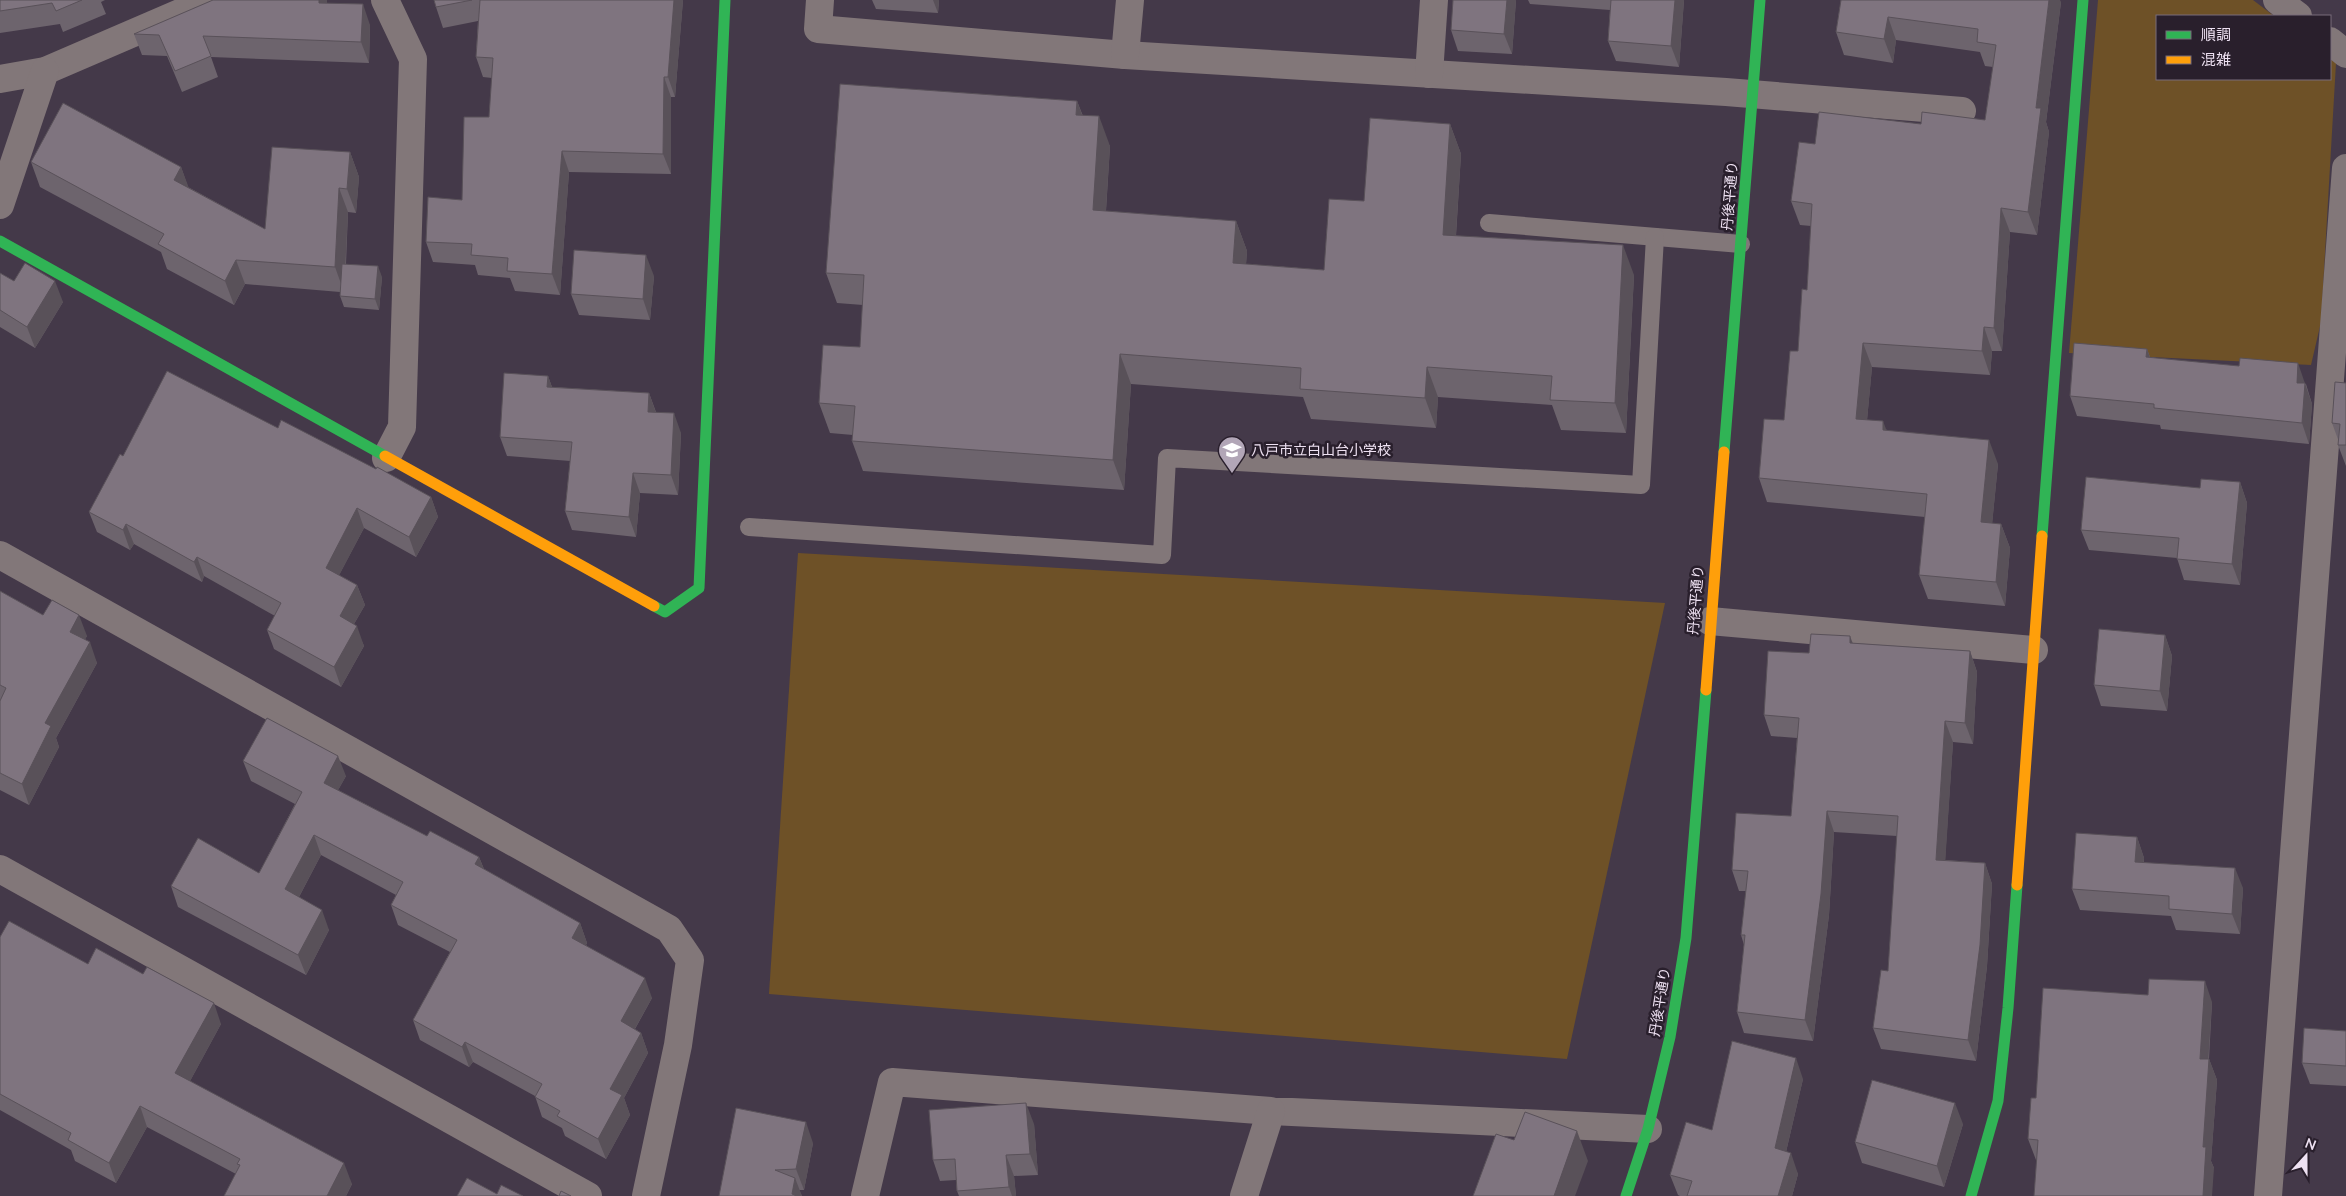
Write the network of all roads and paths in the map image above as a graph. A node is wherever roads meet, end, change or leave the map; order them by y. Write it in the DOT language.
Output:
graph roads {
  1 [pos="210,0"];
  2 [pos="384,0"];
  3 [pos="725,0"];
  4 [pos="820,0"];
  5 [pos="1130,0"];
  6 [pos="1434,0"];
  7 [pos="1760,0"];
  8 [pos="2083,0"];
  9 [pos="2277,0"];
  10 [pos="2297,15"];
  11 [pos="2331,42"];
  12 [pos="2346,54"];
  13 [pos="1125,55"];
  14 [pos="45,71"];
  15 [pos="1429,74"];
  16 [pos="0,79"];
  17 [pos="1753,94"];
  18 [pos="1962,111"];
  19 [pos="2346,168"];
  20 [pos="0,204"];
  21 [pos="1489,224"];
  22 [pos="1656,237"];
  23 [pos="0,241"];
  24 [pos="1741,244"];
  25 [pos="386,458"];
  26 [pos="749,527"];
  27 [pos="0,555"];
  28 [pos="1710,621"];
  29 [pos="2034,650"];
  30 [pos="0,869"];
  31 [pos="1271,1111"];
  32 [pos="1648,1129"];
  33 [pos="588,1196"];
  34 [pos="646,1196"];
  35 [pos="865,1196"];
  36 [pos="1244,1196"];
  37 [pos="1626,1196"];
  38 [pos="1971,1196"];
  39 [pos="2268,1196"];
  1 -- 14 [label="street"];
  2 -- 25 [label="street"];
  3 -- 25 [label="street"];
  4 -- 13 [label="street"];
  5 -- 13 [label="street"];
  6 -- 15 [label="street"];
  7 -- 17 [label="street, 丹後平通り"];
  8 -- 29 [label="street"];
  9 -- 10 [label="street"];
  11 -- 12 [label="street"];
  13 -- 15 [label="street"];
  14 -- 16 [label="street"];
  14 -- 20 [label="street"];
  15 -- 17 [label="street"];
  17 -- 18 [label="street"];
  17 -- 24 [label="street, 丹後平通り"];
  19 -- 39 [label="street"];
  21 -- 22 [label="lane"];
  22 -- 24 [label="lane"];
  22 -- 26 [label="lane"];
  23 -- 25 [label="street"];
  24 -- 28 [label="street, 丹後平通り"];
  27 -- 34 [label="street"];
  28 -- 29 [label="street"];
  28 -- 32 [label="street, 丹後平通り"];
  29 -- 38 [label="street"];
  30 -- 33 [label="street"];
  31 -- 32 [label="street"];
  31 -- 35 [label="street"];
  31 -- 36 [label="street"];
  32 -- 37 [label="street, 丹後平通り"];
}
